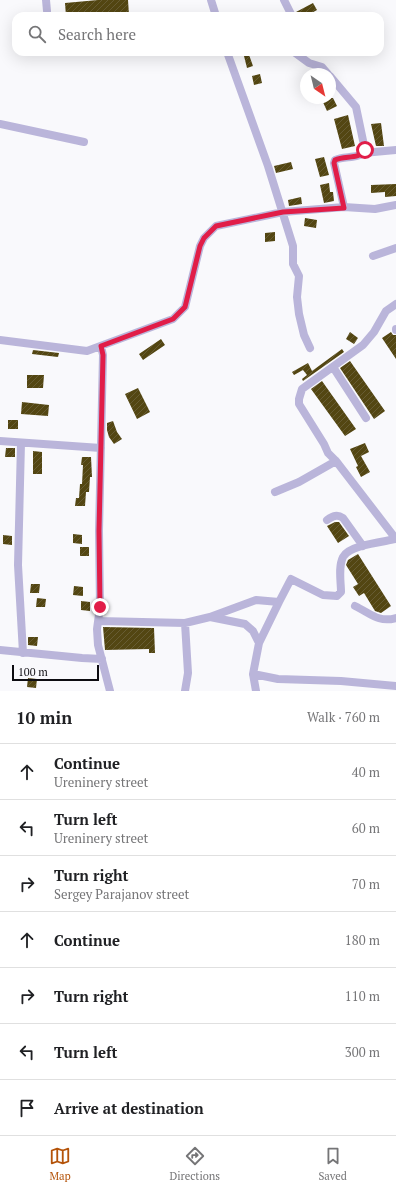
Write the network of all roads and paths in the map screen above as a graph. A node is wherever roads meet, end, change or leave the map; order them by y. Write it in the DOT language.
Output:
graph roads {
  1 [pos="46,0"];
  2 [pos="211,0"];
  3 [pos="284,0"];
  4 [pos="47,11"];
  5 [pos="215,12"];
  6 [pos="290,12"];
  7 [pos="228,56"];
  8 [pos="299,56"];
  9 [pos="323,68"];
  10 [pos="336,83"];
  11 [pos="0,124"];
  12 [pos="84,142"];
  13 [pos="396,150"];
  14 [pos="363,153"];
  15 [pos="396,205"];
  16 [pos="344,208"];
  17 [pos="283,212"];
  18 [pos="396,248"];
  19 [pos="373,256"];
  20 [pos="396,304"];
  21 [pos="0,340"];
  22 [pos="101,346"];
  23 [pos="310,348"];
  24 [pos="333,367"];
  25 [pos="366,418"];
  26 [pos="0,441"];
  27 [pos="21,443"];
  28 [pos="101,448"];
  29 [pos="336,461"];
  30 [pos="275,492"];
  31 [pos="327,520"];
  32 [pos="396,539"];
  33 [pos="363,546"];
  34 [pos="279,602"];
  35 [pos="355,606"];
  36 [pos="210,617"];
  37 [pos="396,618"];
  38 [pos="99,621"];
  39 [pos="185,622"];
  40 [pos="259,643"];
  41 [pos="0,650"];
  42 [pos="23,653"];
  43 [pos="102,659"];
  44 [pos="253,674"];
  45 [pos="396,686"];
  46 [pos="110,691"];
  47 [pos="185,691"];
  48 [pos="256,691"];
  1 -- 4 [label="street"];
  2 -- 5 [label="street"];
  3 -- 6 [label="street"];
  7 -- 17 [label="street"];
  8 -- 9 [label="street"];
  10 -- 14 [label="street"];
  11 -- 12 [label="street"];
  13 -- 14 [label="street"];
  14 -- 16 [label="street"];
  15 -- 16 [label="street"];
  16 -- 17 [label="street"];
  17 -- 22 [label="street"];
  17 -- 23 [label="street"];
  18 -- 19 [label="street"];
  20 -- 24 [label="street"];
  21 -- 22 [label="street"];
  22 -- 28 [label="street"];
  24 -- 25 [label="street"];
  24 -- 29 [label="street"];
  26 -- 27 [label="street"];
  27 -- 28 [label="street"];
  27 -- 42 [label="street"];
  28 -- 38 [label="street"];
  29 -- 30 [label="street"];
  29 -- 32 [label="street"];
  31 -- 33 [label="street"];
  32 -- 33 [label="street"];
  33 -- 34 [label="street"];
  34 -- 36 [label="street"];
  34 -- 40 [label="street"];
  35 -- 37 [label="street"];
  36 -- 39 [label="street"];
  36 -- 40 [label="street"];
  38 -- 39 [label="street"];
  38 -- 43 [label="street"];
  39 -- 47 [label="street"];
  40 -- 44 [label="street"];
  41 -- 42 [label="street"];
  42 -- 43 [label="street"];
  43 -- 46 [label="street"];
  44 -- 45 [label="street"];
  44 -- 48 [label="street"];
}
